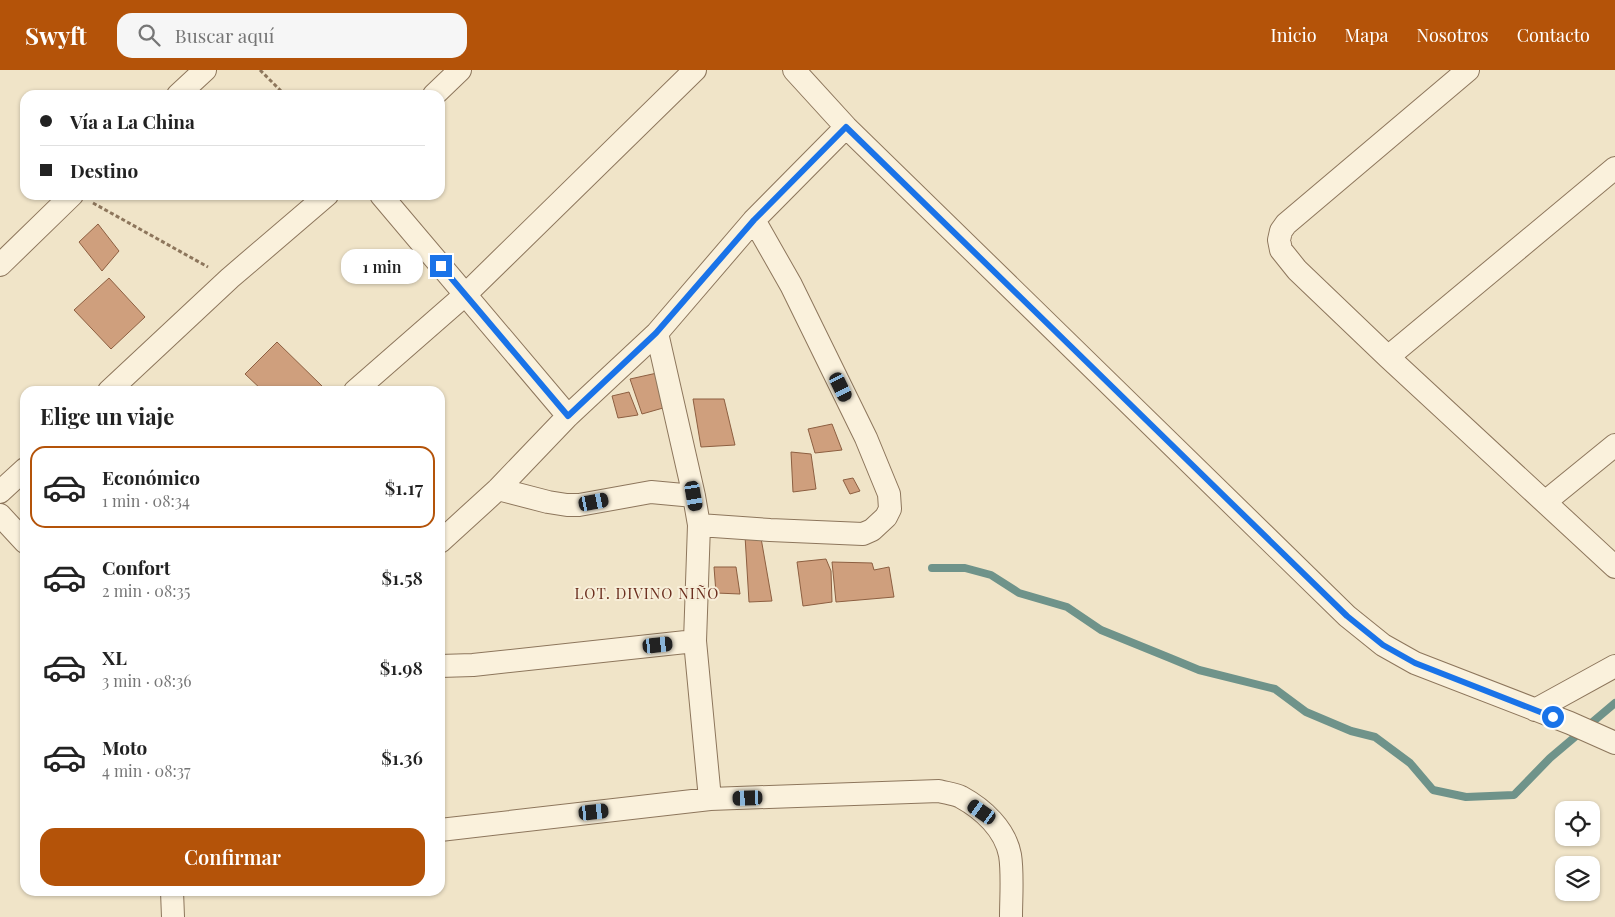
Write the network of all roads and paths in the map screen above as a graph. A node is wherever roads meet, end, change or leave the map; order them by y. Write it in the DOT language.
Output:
graph roads {
  1 [pos="205,70"];
  2 [pos="260,70"];
  3 [pos="460,70"];
  4 [pos="695,70"];
  5 [pos="794,70"];
  6 [pos="1468,70"];
  7 [pos="183,90"];
  8 [pos="280,90"];
  9 [pos="439,90"];
  10 [pos="846,127"];
  11 [pos="1615,168"];
  12 [pos="78,200"];
  13 [pos="84,200"];
  14 [pos="320,200"];
  15 [pos="385,200"];
  16 [pos="754,220"];
  17 [pos="0,265"];
  18 [pos="230,278"];
  19 [pos="466,294"];
  20 [pos="656,333"];
  21 [pos="1388,358"];
  22 [pos="114,386"];
  23 [pos="361,386"];
  24 [pos="568,416"];
  25 [pos="1615,445"];
  26 [pos="20,474"];
  27 [pos="498,489"];
  28 [pos="0,492"];
  29 [pos="694,496"];
  30 [pos="1545,502"];
  31 [pos="0,515"];
  32 [pos="699,525"];
  33 [pos="20,537"];
  34 [pos="445,537"];
  35 [pos="1615,567"];
  36 [pos="695,641"];
  37 [pos="445,666"];
  38 [pos="1615,666"];
  39 [pos="1535,710"];
  40 [pos="1607,739"];
  41 [pos="710,799"];
  42 [pos="445,829"];
  43 [pos="172,896"];
  44 [pos="173,917"];
  45 [pos="1011,917"];
  1 -- 7 [label="street"];
  2 -- 8 [label="path"];
  3 -- 9 [label="street"];
  4 -- 19 [label="street"];
  5 -- 10 [label="street"];
  6 -- 21 [label="street"];
  10 -- 16 [label="street"];
  10 -- 39 [label="street"];
  11 -- 21 [label="street"];
  12 -- 17 [label="street"];
  13 -- 18 [label="path"];
  14 -- 18 [label="street"];
  15 -- 19 [label="street"];
  16 -- 20 [label="street"];
  16 -- 32 [label="street"];
  18 -- 22 [label="street"];
  19 -- 23 [label="street"];
  19 -- 24 [label="street"];
  20 -- 24 [label="street"];
  20 -- 29 [label="street"];
  21 -- 30 [label="street"];
  24 -- 27 [label="street"];
  25 -- 30 [label="street"];
  26 -- 28 [label="street"];
  27 -- 29 [label="street"];
  27 -- 34 [label="street"];
  29 -- 32 [label="street"];
  30 -- 35 [label="street"];
  31 -- 33 [label="street"];
  32 -- 36 [label="street"];
  36 -- 37 [label="street"];
  36 -- 41 [label="street"];
  38 -- 39 [label="street"];
  39 -- 40 [label="street"];
  41 -- 42 [label="street"];
  41 -- 45 [label="street"];
  43 -- 44 [label="street"];
}
